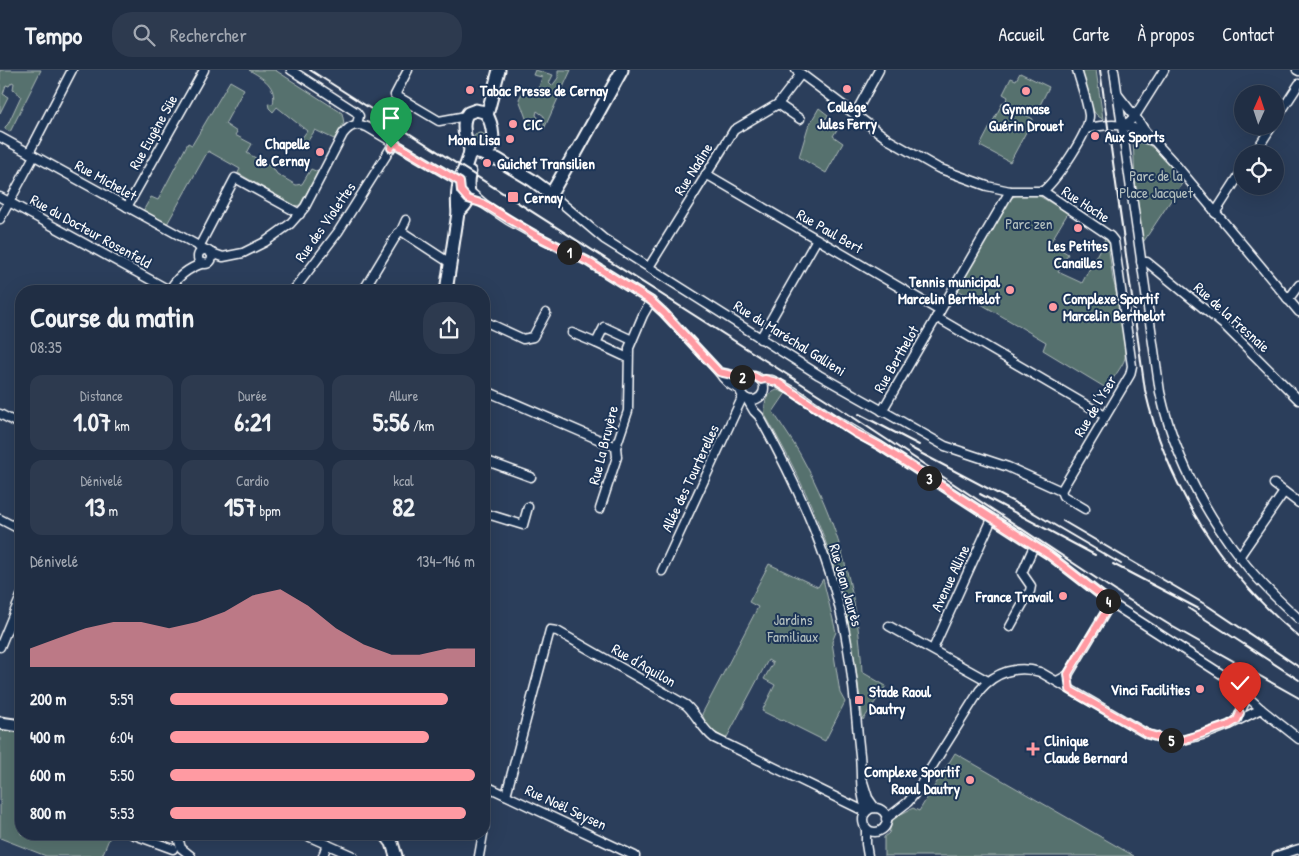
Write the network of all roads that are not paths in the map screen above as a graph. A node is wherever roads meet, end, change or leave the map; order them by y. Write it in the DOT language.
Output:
graph roads {
  1 [pos="72,70"];
  2 [pos="204,70"];
  3 [pos="291,70"];
  4 [pos="408,70"];
  5 [pos="499,70"];
  6 [pos="622,70"];
  7 [pos="879,70"];
  8 [pos="1077,70"];
  9 [pos="1114,70"];
  10 [pos="1164,70"];
  11 [pos="798,72"];
  12 [pos="1299,84"];
  13 [pos="1118,94"];
  14 [pos="778,104"];
  15 [pos="1284,107"];
  16 [pos="855,114"];
  17 [pos="487,115"];
  18 [pos="1135,116"];
  19 [pos="800,119"];
  20 [pos="461,120"];
  21 [pos="1088,122"];
  22 [pos="357,124"];
  23 [pos="1102,125"];
  24 [pos="1122,125"];
  25 [pos="1145,131"];
  26 [pos="0,137"];
  27 [pos="1124,139"];
  28 [pos="1154,141"];
  29 [pos="394,143"];
  30 [pos="493,144"];
  31 [pos="476,152"];
  32 [pos="32,154"];
  33 [pos="497,159"];
  34 [pos="706,174"];
  35 [pos="1234,183"];
  36 [pos="464,190"];
  37 [pos="1010,190"];
  38 [pos="1043,191"];
  39 [pos="550,194"];
  40 [pos="0,197"];
  41 [pos="9,202"];
  42 [pos="127,207"];
  43 [pos="1215,213"];
  44 [pos="300,214"];
  45 [pos="0,219"];
  46 [pos="406,220"];
  47 [pos="401,231"];
  48 [pos="817,240"];
  49 [pos="1114,241"];
  50 [pos="204,254"];
  51 [pos="226,261"];
  52 [pos="1141,262"];
  53 [pos="450,263"];
  54 [pos="649,267"];
  55 [pos="1299,284"];
  56 [pos="158,285"];
  57 [pos="173,285"];
  58 [pos="298,285"];
  59 [pos="366,285"];
  60 [pos="447,285"];
  61 [pos="1288,300"];
  62 [pos="651,301"];
  63 [pos="1299,312"];
  64 [pos="546,313"];
  65 [pos="938,314"];
  66 [pos="490,324"];
  67 [pos="572,333"];
  68 [pos="760,339"];
  69 [pos="632,340"];
  70 [pos="596,343"];
  71 [pos="628,358"];
  72 [pos="719,372"];
  73 [pos="746,378"];
  74 [pos="761,380"];
  75 [pos="490,393"];
  76 [pos="743,395"];
  77 [pos="760,398"];
  78 [pos="1299,400"];
  79 [pos="882,411"];
  80 [pos="0,414"];
  81 [pos="759,416"];
  82 [pos="1105,416"];
  83 [pos="15,423"];
  84 [pos="616,447"];
  85 [pos="490,462"];
  86 [pos="532,477"];
  87 [pos="1274,484"];
  88 [pos="1061,491"];
  89 [pos="1284,492"];
  90 [pos="1299,503"];
  91 [pos="528,507"];
  92 [pos="600,509"];
  93 [pos="1085,509"];
  94 [pos="490,515"];
  95 [pos="992,518"];
  96 [pos="0,519"];
  97 [pos="15,527"];
  98 [pos="1034,546"];
  99 [pos="1239,557"];
  100 [pos="662,571"];
  101 [pos="1111,603"];
  102 [pos="15,611"];
  103 [pos="12,619"];
  104 [pos="15,620"];
  105 [pos="1299,620"];
  106 [pos="889,626"];
  107 [pos="1010,627"];
  108 [pos="0,648"];
  109 [pos="933,649"];
  110 [pos="1068,674"];
  111 [pos="988,681"];
  112 [pos="1057,682"];
  113 [pos="1070,690"];
  114 [pos="1247,697"];
  115 [pos="1260,709"];
  116 [pos="0,718"];
  117 [pos="1237,720"];
  118 [pos="11,725"];
  119 [pos="1299,739"];
  120 [pos="861,775"];
  121 [pos="490,788"];
  122 [pos="860,791"];
  123 [pos="506,795"];
  124 [pos="849,803"];
  125 [pos="875,808"];
  126 [pos="866,812"];
  127 [pos="885,816"];
  128 [pos="866,828"];
  129 [pos="876,831"];
  130 [pos="147,840"];
  131 [pos="317,840"];
  132 [pos="390,840"];
  133 [pos="396,840"];
  134 [pos="481,840"];
  135 [pos="327,844"];
  136 [pos="1299,849"];
  137 [pos="175,851"];
  138 [pos="868,855"];
  139 [pos="191,856"];
  140 [pos="322,856"];
  141 [pos="353,856"];
  142 [pos="397,856"];
  143 [pos="479,856"];
  144 [pos="635,856"];
  145 [pos="1277,856"];
  1 -- 32 [label="street"];
  2 -- 42 [label="street, Rue Eugène Süe"];
  3 -- 22 [label="street"];
  4 -- 20 [label="street"];
  5 -- 17 [label="street"];
  6 -- 39 [label="street"];
  7 -- 16 [label="street"];
  8 -- 21 [label="street"];
  9 -- 13 [label="street"];
  10 -- 18 [label="street"];
  11 -- 14 [label="street, Rue Nadine"];
  11 -- 16 [label="street"];
  12 -- 15 [label="street"];
  13 -- 18 [label="street"];
  13 -- 24 [label="street"];
  14 -- 19 [label="street"];
  14 -- 34 [label="street, Rue Nadine"];
  16 -- 37 [label="street"];
  17 -- 20 [label="street"];
  17 -- 30 [label="street"];
  18 -- 24 [label="street"];
  18 -- 25 [label="street"];
  20 -- 31 [label="street"];
  21 -- 23 [label="street"];
  21 -- 23 [label="street"];
  21 -- 38 [label="street"];
  22 -- 29 [label="street, Rue Jean Jaurès"];
  22 -- 44 [label="street"];
  23 -- 24 [label="street"];
  24 -- 25 [label="street"];
  24 -- 27 [label="street"];
  25 -- 28 [label="street"];
  26 -- 32 [label="street, Rue Michelet"];
  27 -- 28 [label="street"];
  27 -- 52 [label="street"];
  28 -- 43 [label="street"];
  29 -- 36 [label="street, Rue Jean Jaurès"];
  29 -- 58 [label="street, Rue des Violettes"];
  30 -- 31 [label="street"];
  30 -- 33 [label="street"];
  31 -- 33 [label="street, Rue du Maréchal Gallieni"];
  31 -- 36 [label="street"];
  32 -- 41 [label="street"];
  32 -- 42 [label="street, Rue Michelet"];
  33 -- 39 [label="street, Rue du Maréchal Gallieni"];
  34 -- 48 [label="street, Rue Paul Bert"];
  34 -- 54 [label="street, Rue Nadine"];
  35 -- 43 [label="street"];
  36 -- 53 [label="street"];
  36 -- 62 [label="street, Rue Jean Jaurès"];
  37 -- 38 [label="street"];
  37 -- 65 [label="street, Rue Berthelot"];
  38 -- 49 [label="street, Rue Hoche"];
  39 -- 54 [label="street, Rue du Maréchal Gallieni"];
  40 -- 41 [label="street, Rue du Docteur Rosenfeld"];
  41 -- 45 [label="street"];
  41 -- 56 [label="street, Rue du Docteur Rosenfeld"];
  42 -- 50 [label="street, Rue Michelet"];
  43 -- 61 [label="street"];
  44 -- 50 [label="street"];
  44 -- 50 [label="street"];
  46 -- 47 [label="street"];
  47 -- 53 [label="street"];
  47 -- 59 [label="street"];
  48 -- 65 [label="street, Rue Paul Bert"];
  48 -- 68 [label="street"];
  49 -- 82 [label="street, Rue de l'Yser"];
  50 -- 51 [label="street"];
  50 -- 57 [label="street"];
  52 -- 78 [label="street, Rue de la Fresnaie"];
  52 -- 99 [label="street"];
  53 -- 60 [label="street"];
  54 -- 68 [label="street, Rue du Maréchal Gallieni"];
  55 -- 61 [label="street"];
  61 -- 63 [label="street"];
  62 -- 69 [label="street, Rue La Bruyère"];
  62 -- 72 [label="street, Rue Jean Jaurès"];
  64 -- 66 [label="street"];
  65 -- 79 [label="street, Rue Berthelot"];
  65 -- 82 [label="street, Rue Paul Bert"];
  67 -- 70 [label="street"];
  68 -- 79 [label="street, Rue du Maréchal Gallieni"];
  69 -- 70 [label="street"];
  69 -- 71 [label="street, Rue La Bruyère"];
  70 -- 71 [label="street"];
  71 -- 84 [label="street, Rue La Bruyère"];
  72 -- 73 [label="street"];
  72 -- 76 [label="street, Rue Jean Jaurès"];
  73 -- 74 [label="street"];
  73 -- 76 [label="street"];
  74 -- 77 [label="street"];
  74 -- 95 [label="street"];
  75 -- 84 [label="street"];
  76 -- 77 [label="street"];
  76 -- 81 [label="street, Rue Jean Jaurès"];
  76 -- 100 [label="street, Allée des Tourterelles"];
  77 -- 81 [label="street"];
  79 -- 88 [label="street, Rue du Maréchal Gallieni"];
  80 -- 83 [label="street"];
  81 -- 120 [label="street, Rue Jean Jaurès"];
  82 -- 88 [label="street, Rue de l'Yser"];
  84 -- 92 [label="street, Rue La Bruyère"];
  85 -- 86 [label="street"];
  87 -- 89 [label="street"];
  88 -- 93 [label="street, Rue du Maréchal Gallieni"];
  89 -- 90 [label="street"];
  89 -- 99 [label="street"];
  91 -- 94 [label="street"];
  95 -- 98 [label="street"];
  95 -- 109 [label="street, Avenue Alline"];
  96 -- 97 [label="street"];
  98 -- 101 [label="street"];
  98 -- 107 [label="street"];
  99 -- 105 [label="street"];
  101 -- 110 [label="street"];
  101 -- 114 [label="street"];
  102 -- 103 [label="street"];
  103 -- 104 [label="street"];
  103 -- 108 [label="street"];
  106 -- 109 [label="street"];
  109 -- 111 [label="street"];
  110 -- 112 [label="street"];
  110 -- 113 [label="street"];
  111 -- 112 [label="street"];
  111 -- 127 [label="street"];
  112 -- 113 [label="street"];
  113 -- 117 [label="street"];
  114 -- 115 [label="street"];
  114 -- 117 [label="street"];
  115 -- 117 [label="street"];
  115 -- 119 [label="street"];
  116 -- 118 [label="street"];
  120 -- 122 [label="street, Rue Jean Jaurès"];
  120 -- 125 [label="street, Rue Jean Jaurès"];
  121 -- 123 [label="street, Rue Noël Seysen"];
  122 -- 124 [label="street"];
  122 -- 126 [label="street, Rue Jean Jaurès"];
  123 -- 124 [label="street, Rue d'Aquilon"];
  123 -- 144 [label="street, Rue Noël Seysen"];
  124 -- 126 [label="street, Rue d'Aquilon"];
  125 -- 126 [label="street"];
  125 -- 127 [label="street"];
  126 -- 128 [label="street"];
  127 -- 129 [label="street"];
  128 -- 129 [label="street"];
  128 -- 138 [label="street"];
  129 -- 138 [label="street"];
  130 -- 137 [label="street"];
  131 -- 135 [label="street"];
  132 -- 142 [label="street"];
  133 -- 142 [label="street"];
  134 -- 143 [label="street"];
  135 -- 140 [label="street"];
  135 -- 141 [label="street"];
  136 -- 145 [label="street"];
  137 -- 139 [label="street"];
}
